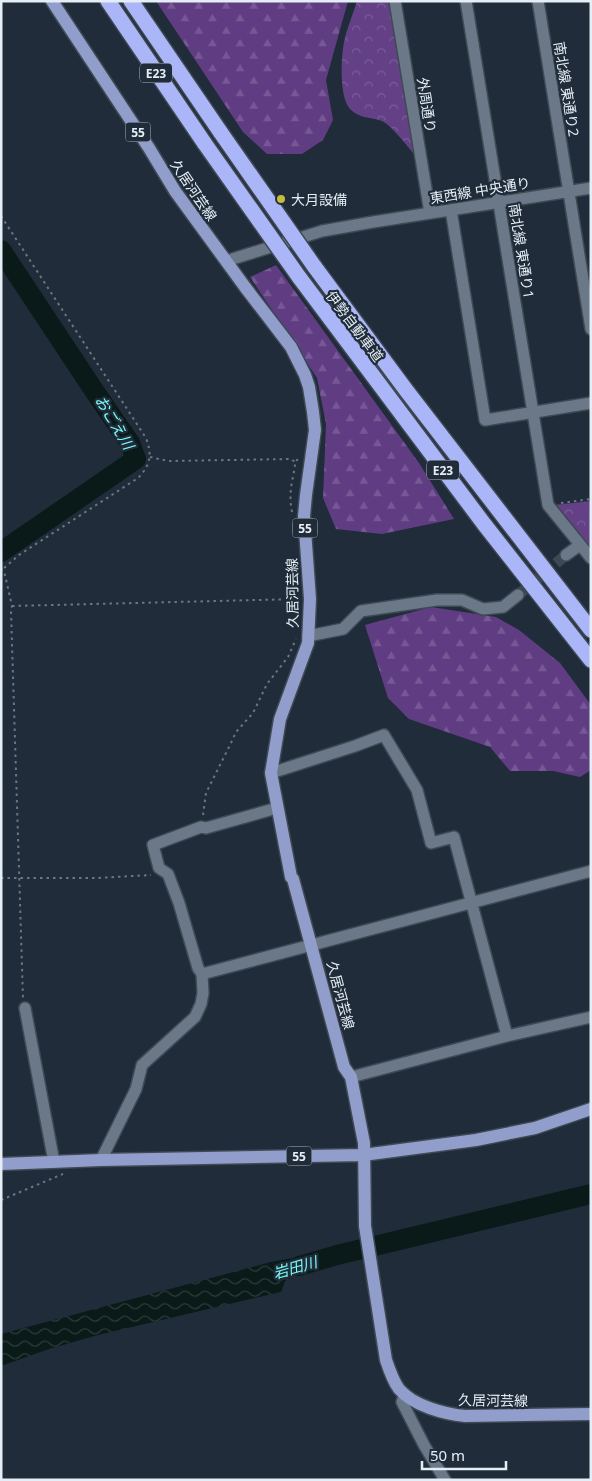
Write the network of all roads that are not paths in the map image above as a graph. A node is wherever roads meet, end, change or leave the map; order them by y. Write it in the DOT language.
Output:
graph roads {
  1 [pos="52,1"];
  2 [pos="108,1"];
  3 [pos="131,1"];
  4 [pos="408,1"];
  5 [pos="466,1"];
  6 [pos="538,1"];
  7 [pos="395,2"];
  8 [pos="591,188"];
  9 [pos="569,191"];
  10 [pos="499,202"];
  11 [pos="450,210"];
  12 [pos="430,213"];
  13 [pos="226,261"];
  14 [pos="591,329"];
  15 [pos="591,403"];
  16 [pos="533,412"];
  17 [pos="580,545"];
  18 [pos="566,555"];
  19 [pos="591,558"];
  20 [pos="518,595"];
  21 [pos="591,630"];
  22 [pos="302,637"];
  23 [pos="591,660"];
  24 [pos="271,773"];
  25 [pos="277,808"];
  26 [pos="591,871"];
  27 [pos="471,903"];
  28 [pos="311,944"];
  29 [pos="202,974"];
  30 [pos="25,1008"];
  31 [pos="591,1017"];
  32 [pos="507,1036"];
  33 [pos="351,1077"];
  34 [pos="591,1109"];
  35 [pos="363,1155"];
  36 [pos="101,1160"];
  37 [pos="54,1162"];
  38 [pos="1,1164"];
  39 [pos="404,1394"];
  40 [pos="591,1414"];
  41 [pos="445,1480"];
  1 -- 13 [label="main road, 久居河芸線 / 55"];
  2 -- 23 [label="highway, 伊勢自動車道 / E23, bridge"];
  3 -- 21 [label="highway, 伊勢自動車道 / E23, bridge"];
  4 -- 7 [label="street"];
  5 -- 10 [label="street, 南北線 東通り1"];
  6 -- 9 [label="street, 南北線 東通り2"];
  7 -- 12 [label="street, 外周通り"];
  8 -- 9 [label="street, 東西線 中央通り"];
  9 -- 10 [label="street, 東西線 中央通り"];
  9 -- 14 [label="street, 南北線 東通り2"];
  10 -- 11 [label="street, 東西線 中央通り"];
  10 -- 16 [label="street, 南北線 東通り1"];
  11 -- 12 [label="street, 東西線 中央通り"];
  11 -- 16 [label="street"];
  12 -- 13 [label="street, 東西線 中央通り"];
  13 -- 22 [label="main road, 久居河芸線 / 55"];
  15 -- 16 [label="street"];
  16 -- 17 [label="street, 南北線 東通り1"];
  17 -- 18 [label="street"];
  17 -- 19 [label="street"];
  20 -- 22 [label="street"];
  22 -- 24 [label="main road, 久居河芸線 / 55"];
  24 -- 25 [label="main road, 久居河芸線 / 55"];
  24 -- 27 [label="street"];
  25 -- 28 [label="main road, 久居河芸線 / 55"];
  25 -- 29 [label="street"];
  26 -- 27 [label="street"];
  27 -- 28 [label="street"];
  27 -- 32 [label="street"];
  28 -- 29 [label="street"];
  28 -- 33 [label="main road, 久居河芸線 / 55"];
  29 -- 36 [label="street"];
  30 -- 37 [label="street"];
  31 -- 32 [label="street"];
  32 -- 33 [label="street"];
  33 -- 35 [label="main road, 久居河芸線 / 55"];
  34 -- 35 [label="main road, 55"];
  35 -- 36 [label="main road, 55"];
  35 -- 39 [label="main road, 久居河芸線 / 55"];
  36 -- 37 [label="main road, 55"];
  37 -- 38 [label="main road, 55"];
  39 -- 40 [label="main road, 久居河芸線 / 55"];
  39 -- 41 [label="street"];
}
